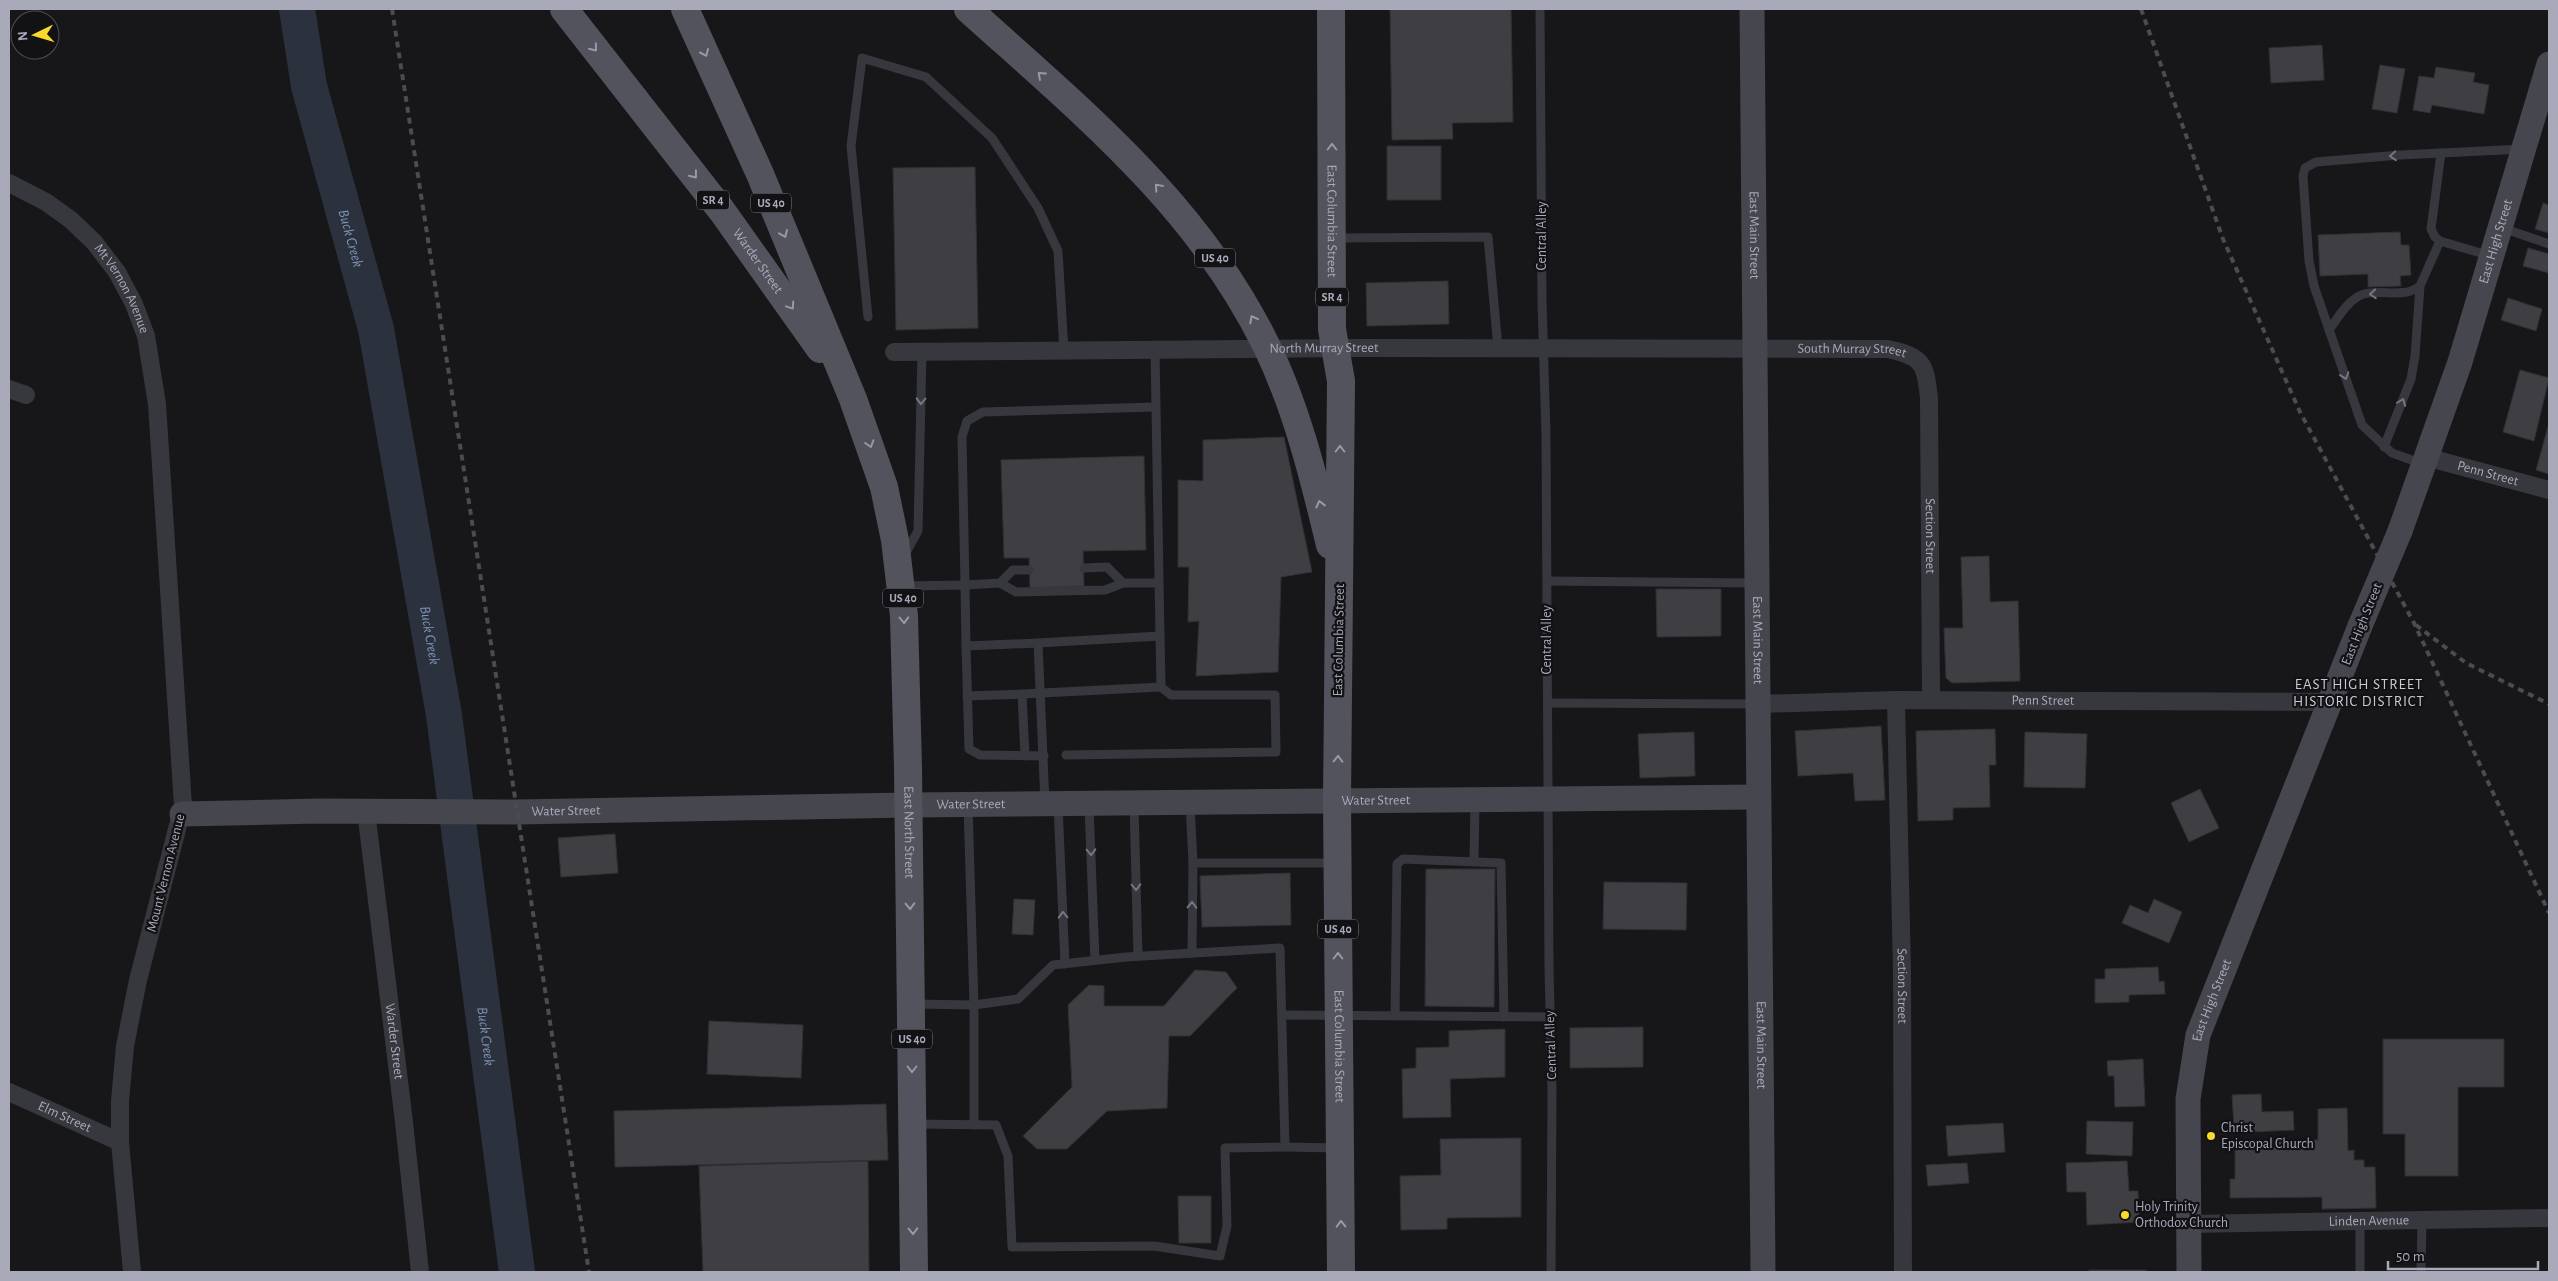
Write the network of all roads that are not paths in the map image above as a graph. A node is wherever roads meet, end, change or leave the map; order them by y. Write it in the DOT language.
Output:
graph roads {
  1 [pos="564,9"];
  2 [pos="685,9"];
  3 [pos="968,9"];
  4 [pos="1331,9"];
  5 [pos="1540,9"];
  6 [pos="1752,9"];
  7 [pos="2549,64"];
  8 [pos="2523,149"];
  9 [pos="2441,153"];
  10 [pos="9,183"];
  11 [pos="2499,227"];
  12 [pos="1332,238"];
  13 [pos="2440,241"];
  14 [pos="2549,244"];
  15 [pos="2490,256"];
  16 [pos="2420,286"];
  17 [pos="868,317"];
  18 [pos="2329,330"];
  19 [pos="1268,348"];
  20 [pos="1334,348"];
  21 [pos="1498,348"];
  22 [pos="1544,348"];
  23 [pos="1754,348"];
  24 [pos="1155,350"];
  25 [pos="1064,351"];
  26 [pos="894,352"];
  27 [pos="922,352"];
  28 [pos="1928,385"];
  29 [pos="9,389"];
  30 [pos="26,395"];
  31 [pos="853,399"];
  32 [pos="1155,408"];
  33 [pos="159,441"];
  34 [pos="2384,447"];
  35 [pos="2425,460"];
  36 [pos="2549,490"];
  37 [pos="1084,568"];
  38 [pos="1029,570"];
  39 [pos="901,575"];
  40 [pos="1547,581"];
  41 [pos="1123,582"];
  42 [pos="1000,583"];
  43 [pos="1158,583"];
  44 [pos="1756,583"];
  45 [pos="965,585"];
  46 [pos="1340,585"];
  47 [pos="1160,636"];
  48 [pos="1038,643"];
  49 [pos="966,646"];
  50 [pos="1161,687"];
  51 [pos="1041,693"];
  52 [pos="1022,694"];
  53 [pos="1931,694"];
  54 [pos="967,696"];
  55 [pos="1896,700"];
  56 [pos="2330,702"];
  57 [pos="1548,703"];
  58 [pos="1757,704"];
  59 [pos="1066,755"];
  60 [pos="1024,756"];
  61 [pos="1044,756"];
  62 [pos="1758,797"];
  63 [pos="1548,799"];
  64 [pos="1337,801"];
  65 [pos="1475,801"];
  66 [pos="1190,802"];
  67 [pos="1089,803"];
  68 [pos="1134,803"];
  69 [pos="968,804"];
  70 [pos="1051,804"];
  71 [pos="909,805"];
  72 [pos="366,811"];
  73 [pos="182,814"];
  74 [pos="1474,860"];
  75 [pos="1338,862"];
  76 [pos="1193,863"];
  77 [pos="1192,953"];
  78 [pos="1138,956"];
  79 [pos="1095,960"];
  80 [pos="1064,964"];
  81 [pos="912,1004"];
  82 [pos="974,1005"];
  83 [pos="1282,1015"];
  84 [pos="1338,1016"];
  85 [pos="1395,1016"];
  86 [pos="1504,1017"];
  87 [pos="1550,1017"];
  88 [pos="9,1092"];
  89 [pos="912,1124"];
  90 [pos="974,1125"];
  91 [pos="120,1142"];
  92 [pos="1285,1147"];
  93 [pos="1340,1148"];
  94 [pos="2549,1218"];
  95 [pos="2422,1220"];
  96 [pos="2360,1221"];
  97 [pos="2188,1224"];
  98 [pos="132,1272"];
  99 [pos="420,1272"];
  100 [pos="914,1272"];
  101 [pos="1341,1272"];
  102 [pos="1550,1272"];
  103 [pos="1763,1272"];
  104 [pos="1903,1272"];
  105 [pos="2189,1272"];
  106 [pos="2360,1272"];
  107 [pos="2422,1272"];
  1 -- 31 [label="main road, Warder Street / SR 4, one-way"];
  2 -- 31 [label="main road, US 40, one-way"];
  19 -- 3 [label="main road, US 40, one-way"];
  12 -- 4 [label="main road, East Columbia Street / SR 4, one-way"];
  5 -- 22 [label="lane, Central Alley"];
  6 -- 23 [label="street, East Main Street"];
  7 -- 8 [label="street, East High Street"];
  8 -- 9 [label="lane"];
  8 -- 11 [label="street, East High Street"];
  9 -- 13 [label="lane"];
  9 -- 18 [label="lane, one-way"];
  10 -- 33 [label="street, Mt Vernon Avenue"];
  11 -- 14 [label="lane"];
  11 -- 15 [label="street, East High Street"];
  12 -- 20 [label="main road, East Columbia Street / SR 4"];
  12 -- 21 [label="lane"];
  13 -- 15 [label="lane"];
  13 -- 16 [label="lane"];
  15 -- 35 [label="street, East High Street"];
  16 -- 18 [label="lane, one-way"];
  34 -- 16 [label="lane, one-way"];
  17 -- 25 [label="lane"];
  18 -- 34 [label="lane, one-way"];
  19 -- 20 [label="street, North Murray Street"];
  19 -- 24 [label="street, North Murray Street"];
  46 -- 19 [label="main road, US 40, one-way"];
  20 -- 21 [label="street, North Murray Street"];
  46 -- 20 [label="main road, East Columbia Street / SR 4, one-way"];
  21 -- 22 [label="street, North Murray Street"];
  22 -- 23 [label="street, North Murray Street"];
  22 -- 40 [label="lane, Central Alley"];
  23 -- 28 [label="street, South Murray Street"];
  23 -- 44 [label="street, East Main Street"];
  24 -- 25 [label="street, North Murray Street"];
  24 -- 32 [label="lane"];
  25 -- 27 [label="street, North Murray Street"];
  26 -- 27 [label="street, North Murray Street"];
  27 -- 39 [label="lane, one-way"];
  28 -- 53 [label="street, Section Street"];
  29 -- 30 [label="street"];
  31 -- 39 [label="main road, East North Street / US 40, one-way"];
  32 -- 43 [label="lane"];
  32 -- 45 [label="lane"];
  33 -- 73 [label="street, Mount Vernon Avenue"];
  34 -- 35 [label="lane"];
  35 -- 36 [label="street, Penn Street"];
  35 -- 56 [label="street, East High Street, bridge"];
  37 -- 41 [label="lane"];
  38 -- 42 [label="lane"];
  39 -- 45 [label="lane"];
  39 -- 71 [label="main road, East North Street / US 40, one-way"];
  40 -- 44 [label="lane"];
  40 -- 57 [label="lane, Central Alley"];
  41 -- 42 [label="lane"];
  41 -- 43 [label="lane"];
  42 -- 45 [label="lane"];
  43 -- 47 [label="lane"];
  44 -- 58 [label="street, East Main Street"];
  45 -- 49 [label="lane"];
  64 -- 46 [label="main road, East Columbia Street / US 40, one-way"];
  47 -- 48 [label="lane"];
  47 -- 50 [label="lane"];
  48 -- 49 [label="lane"];
  48 -- 51 [label="lane"];
  49 -- 54 [label="lane"];
  50 -- 51 [label="lane"];
  50 -- 59 [label="lane"];
  51 -- 52 [label="lane"];
  51 -- 61 [label="lane"];
  52 -- 54 [label="lane"];
  52 -- 60 [label="lane"];
  53 -- 55 [label="street, Penn Street"];
  53 -- 56 [label="street, Penn Street"];
  54 -- 60 [label="lane"];
  55 -- 58 [label="street, Penn Street"];
  55 -- 104 [label="street, Section Street"];
  56 -- 97 [label="street, East High Street"];
  57 -- 58 [label="lane"];
  57 -- 63 [label="lane, Central Alley"];
  58 -- 62 [label="street, East Main Street"];
  60 -- 61 [label="lane"];
  61 -- 70 [label="lane"];
  62 -- 63 [label="street, Water Street"];
  62 -- 103 [label="street, East Main Street"];
  63 -- 65 [label="street, Water Street"];
  63 -- 87 [label="lane, Central Alley"];
  64 -- 65 [label="street, Water Street"];
  64 -- 66 [label="street, Water Street"];
  64 -- 75 [label="main road, East Columbia Street / US 40"];
  65 -- 74 [label="lane"];
  66 -- 68 [label="street, Water Street"];
  66 -- 76 [label="lane"];
  67 -- 68 [label="street, Water Street"];
  67 -- 70 [label="street, Water Street"];
  67 -- 79 [label="lane, one-way"];
  68 -- 78 [label="lane, one-way"];
  69 -- 70 [label="street, Water Street"];
  69 -- 71 [label="street, Water Street"];
  69 -- 82 [label="lane"];
  80 -- 70 [label="lane, one-way"];
  71 -- 72 [label="street, Water Street"];
  71 -- 81 [label="main road, East North Street / US 40, one-way"];
  72 -- 73 [label="street, Water Street"];
  72 -- 99 [label="street, Warder Street"];
  73 -- 91 [label="street, Mount Vernon Avenue"];
  74 -- 85 [label="lane"];
  74 -- 86 [label="lane"];
  75 -- 76 [label="lane"];
  84 -- 75 [label="main road, East Columbia Street / US 40, one-way"];
  77 -- 76 [label="lane, one-way"];
  77 -- 78 [label="lane"];
  77 -- 83 [label="lane"];
  78 -- 79 [label="lane"];
  79 -- 80 [label="lane"];
  80 -- 82 [label="lane"];
  81 -- 82 [label="lane"];
  81 -- 89 [label="main road, East North Street / US 40, one-way"];
  82 -- 90 [label="lane"];
  83 -- 84 [label="lane"];
  83 -- 92 [label="lane"];
  84 -- 85 [label="lane"];
  84 -- 93 [label="main road, East Columbia Street / US 40"];
  85 -- 86 [label="lane"];
  86 -- 87 [label="lane"];
  87 -- 102 [label="lane, Central Alley"];
  88 -- 91 [label="street, Elm Street"];
  89 -- 90 [label="lane"];
  89 -- 100 [label="main road, East North Street / US 40, one-way"];
  90 -- 92 [label="lane"];
  91 -- 98 [label="street, Mount Vernon Avenue"];
  92 -- 93 [label="lane"];
  101 -- 93 [label="main road, East Columbia Street / US 40, one-way"];
  94 -- 95 [label="street, Linden Avenue"];
  95 -- 96 [label="street, Linden Avenue"];
  95 -- 107 [label="lane"];
  96 -- 97 [label="street, Linden Avenue"];
  96 -- 106 [label="lane"];
  97 -- 105 [label="street, East High Street"];
}
